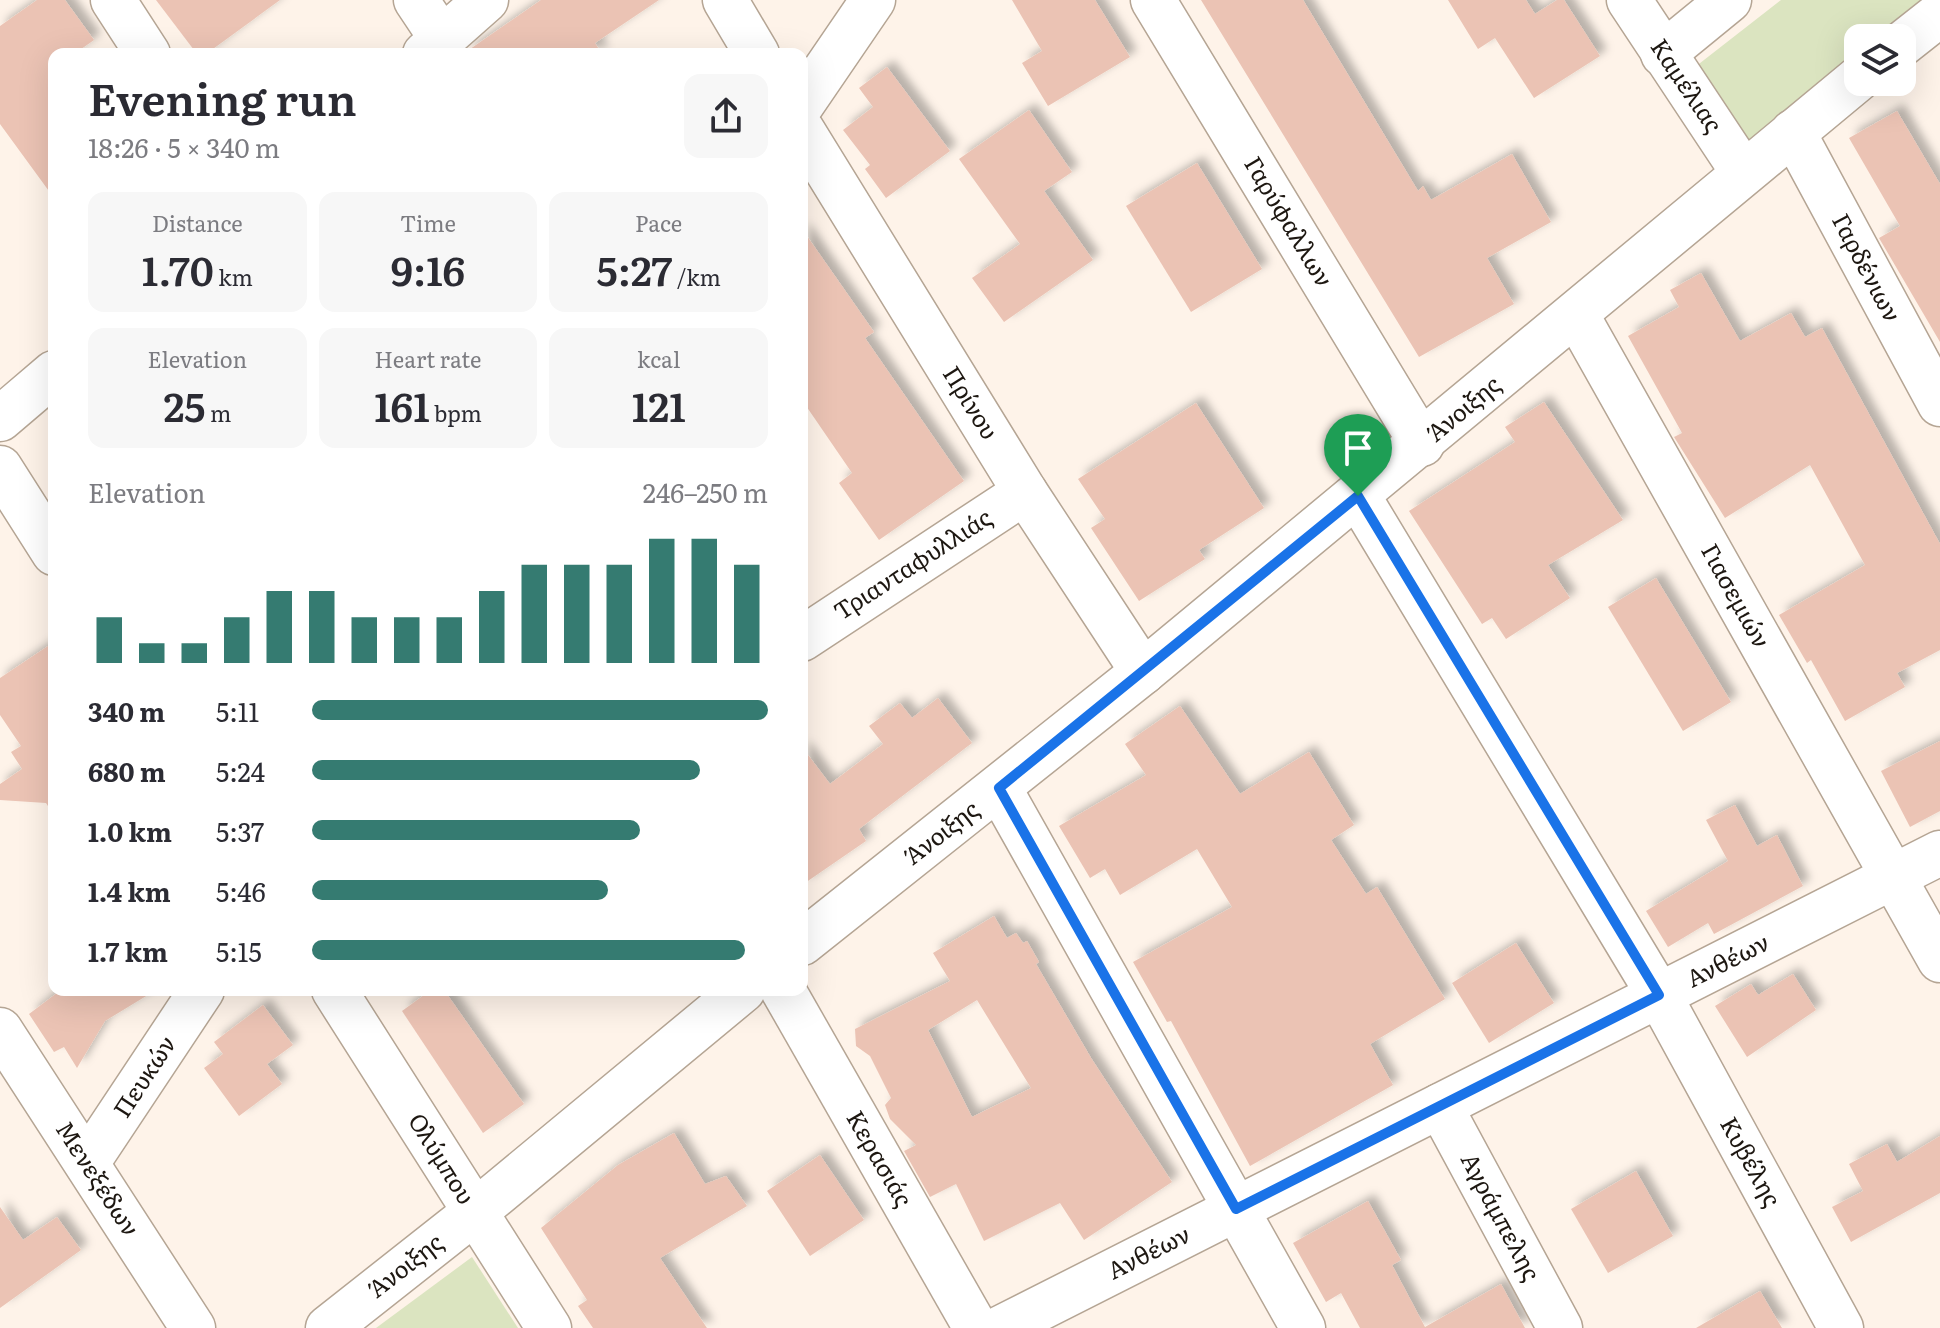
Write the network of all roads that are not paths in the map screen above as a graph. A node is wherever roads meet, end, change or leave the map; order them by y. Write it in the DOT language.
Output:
graph roads {
  1 [pos="113,0"];
  2 [pos="416,0"];
  3 [pos="486,0"];
  4 [pos="725,0"];
  5 [pos="873,0"];
  6 [pos="1153,0"];
  7 [pos="1629,0"];
  8 [pos="1729,0"];
  9 [pos="1940,14"];
  10 [pos="1916,33"];
  11 [pos="434,47"];
  12 [pos="144,48"];
  13 [pos="753,48"];
  14 [pos="1663,54"];
  15 [pos="1844,90"];
  16 [pos="808,95"];
  17 [pos="1793,132"];
  18 [pos="808,140"];
  19 [pos="1743,172"];
  20 [pos="1576,314"];
  21 [pos="48,378"];
  22 [pos="1940,404"];
  23 [pos="0,419"];
  24 [pos="1422,444"];
  25 [pos="0,468"];
  26 [pos="1025,492"];
  27 [pos="1358,496"];
  28 [pos="48,544"];
  29 [pos="808,635"];
  30 [pos="1143,672"];
  31 [pos="999,788"];
  32 [pos="1940,853"];
  33 [pos="1893,877"];
  34 [pos="808,938"];
  35 [pos="1940,960"];
  36 [pos="1659,995"];
  37 [pos="198,996"];
  38 [pos="338,996"];
  39 [pos="736,996"];
  40 [pos="786,996"];
  41 [pos="0,1030"];
  42 [pos="1440,1106"];
  43 [pos="87,1163"];
  44 [pos="1236,1209"];
  45 [pos="475,1212"];
  46 [pos="193,1328"];
  47 [pos="328,1328"];
  48 [pos="549,1328"];
  49 [pos="976,1328"];
  50 [pos="1001,1328"];
  51 [pos="1303,1328"];
  52 [pos="1560,1328"];
  53 [pos="1841,1328"];
  1 -- 12 [label="street"];
  2 -- 11 [label="street"];
  3 -- 11 [label="street"];
  4 -- 13 [label="street"];
  5 -- 16 [label="street"];
  6 -- 24 [label="street, Γαρύφαλλων"];
  7 -- 14 [label="street, Καμέλιας"];
  8 -- 14 [label="street"];
  9 -- 10 [label="street"];
  14 -- 19 [label="street, Καμέλιας"];
  15 -- 17 [label="street, Άνοιξης"];
  17 -- 19 [label="street, Άνοιξης"];
  17 -- 22 [label="street, Γαρδένιων"];
  18 -- 26 [label="street, Πρίνου"];
  19 -- 20 [label="street, Άνοιξης"];
  20 -- 24 [label="street, Άνοιξης"];
  20 -- 33 [label="street, Γιασεμιών"];
  21 -- 23 [label="street"];
  24 -- 27 [label="street, Άνοιξης"];
  25 -- 28 [label="street"];
  26 -- 29 [label="street, Τριανταφυλλιάς"];
  26 -- 30 [label="street, Πρίνου"];
  27 -- 30 [label="street, Άνοιξης"];
  27 -- 36 [label="street"];
  30 -- 31 [label="street, Άνοιξης"];
  31 -- 34 [label="street, Άνοιξης"];
  31 -- 44 [label="street"];
  32 -- 33 [label="street, Ανθέων"];
  33 -- 35 [label="street, Γιασεμιών"];
  33 -- 36 [label="street, Ανθέων"];
  36 -- 42 [label="street, Ανθέων"];
  36 -- 53 [label="street, Κυβέλης"];
  37 -- 43 [label="street, Πευκών"];
  38 -- 45 [label="street, Ολύμπου"];
  39 -- 45 [label="street, Άνοιξης"];
  40 -- 49 [label="street, Κερασιάς"];
  41 -- 43 [label="street, Μενεξέδων"];
  42 -- 44 [label="street, Ανθέων"];
  42 -- 52 [label="street, Αγράμπελης"];
  43 -- 46 [label="street, Μενεξέδων"];
  44 -- 50 [label="street, Ανθέων"];
  44 -- 51 [label="street"];
  45 -- 47 [label="street, Άνοιξης"];
  45 -- 48 [label="street, Ολύμπου"];
}
